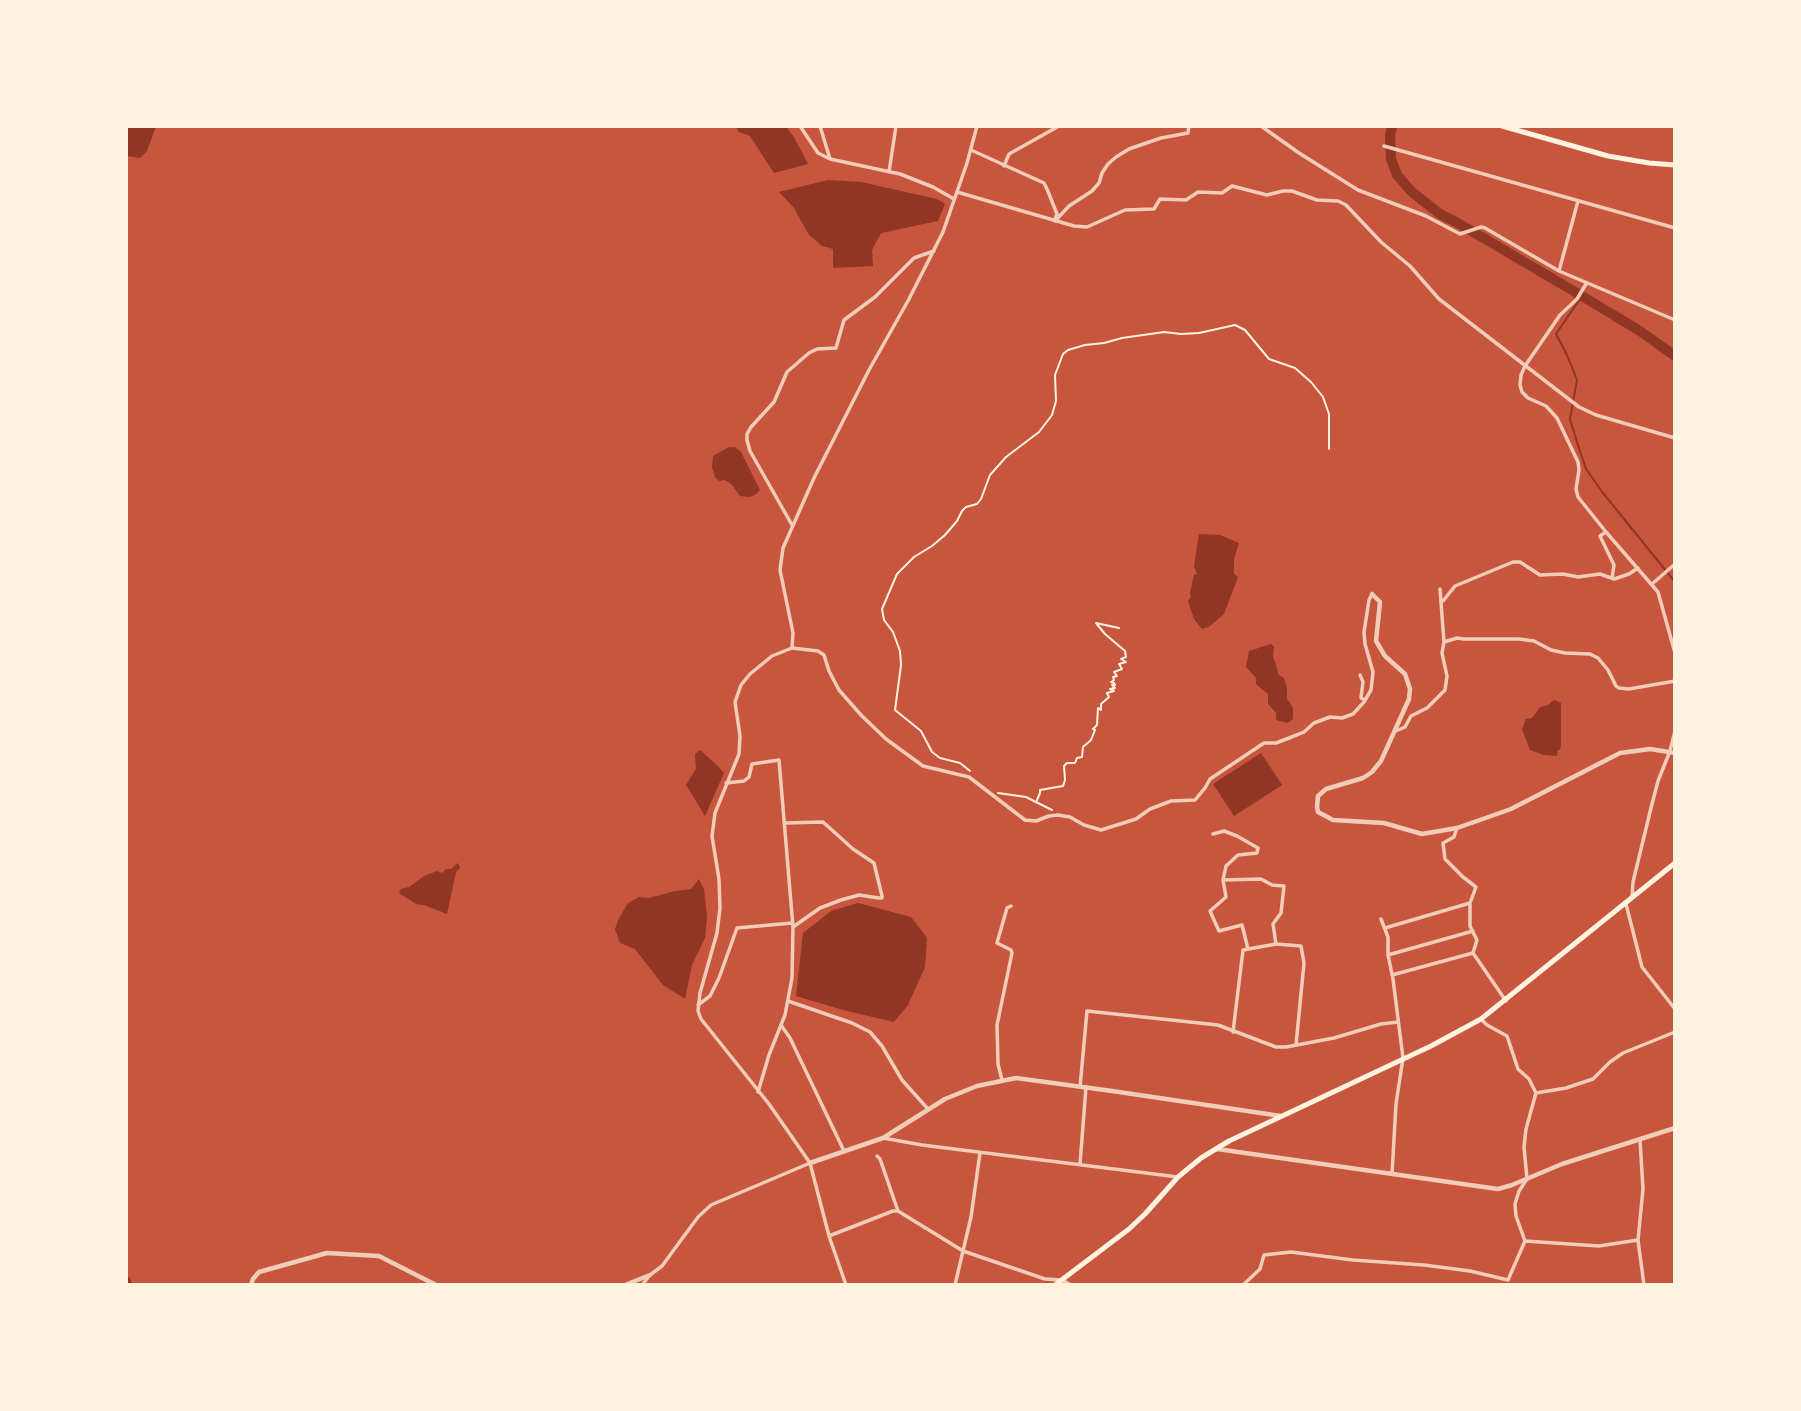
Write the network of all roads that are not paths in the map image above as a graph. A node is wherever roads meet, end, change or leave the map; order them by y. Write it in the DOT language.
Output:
graph roads {
  1 [pos="800,126"];
  2 [pos="820,126"];
  3 [pos="895,126"];
  4 [pos="976,126"];
  5 [pos="1059,126"];
  6 [pos="1189,126"];
  7 [pos="1261,126"];
  8 [pos="1502,126"];
  9 [pos="1384,146"];
  10 [pos="970,149"];
  11 [pos="831,159"];
  12 [pos="1675,165"];
  13 [pos="1004,166"];
  14 [pos="889,172"];
  15 [pos="957,192"];
  16 [pos="954,199"];
  17 [pos="1578,201"];
  18 [pos="1055,221"];
  19 [pos="1675,228"];
  20 [pos="934,251"];
  21 [pos="1559,271"];
  22 [pos="1585,286"];
  23 [pos="1675,320"];
  24 [pos="1525,366"];
  25 [pos="1675,438"];
  26 [pos="792,525"];
  27 [pos="1606,532"];
  28 [pos="1675,564"];
  29 [pos="1638,568"];
  30 [pos="1612,578"];
  31 [pos="1652,584"];
  32 [pos="1440,590"];
  33 [pos="1373,594"];
  34 [pos="1442,603"];
  35 [pos="1444,642"];
  36 [pos="792,648"];
  37 [pos="1675,653"];
  38 [pos="1360,675"];
  39 [pos="1675,681"];
  40 [pos="1365,701"];
  41 [pos="1675,731"];
  42 [pos="1394,732"];
  43 [pos="1672,752"];
  44 [pos="726,783"];
  45 [pos="784,823"];
  46 [pos="1457,828"];
  47 [pos="1213,834"];
  48 [pos="1675,863"];
  49 [pos="1223,880"];
  50 [pos="1632,898"];
  51 [pos="1470,903"];
  52 [pos="1626,904"];
  53 [pos="1011,906"];
  54 [pos="1381,919"];
  55 [pos="793,925"];
  56 [pos="1385,929"];
  57 [pos="1473,931"];
  58 [pos="1276,944"];
  59 [pos="1248,950"];
  60 [pos="1473,953"];
  61 [pos="1388,955"];
  62 [pos="1392,975"];
  63 [pos="788,1001"];
  64 [pos="1506,1001"];
  65 [pos="698,1005"];
  66 [pos="1675,1009"];
  67 [pos="1481,1019"];
  68 [pos="1398,1022"];
  69 [pos="781,1025"];
  70 [pos="1233,1032"];
  71 [pos="1675,1032"];
  72 [pos="1296,1045"];
  73 [pos="1403,1058"];
  74 [pos="1002,1080"];
  75 [pos="1080,1087"];
  76 [pos="1086,1087"];
  77 [pos="758,1092"];
  78 [pos="1536,1093"];
  79 [pos="928,1110"];
  80 [pos="1281,1116"];
  81 [pos="1675,1128"];
  82 [pos="883,1138"];
  83 [pos="1640,1140"];
  84 [pos="1214,1149"];
  85 [pos="844,1152"];
  86 [pos="980,1153"];
  87 [pos="877,1156"];
  88 [pos="810,1163"];
  89 [pos="1080,1164"];
  90 [pos="1392,1174"];
  91 [pos="1178,1177"];
  92 [pos="1527,1179"];
  93 [pos="898,1212"];
  94 [pos="828,1236"];
  95 [pos="1638,1240"];
  96 [pos="1525,1241"];
  97 [pos="963,1251"];
  98 [pos="650,1275"];
  99 [pos="1062,1280"];
  100 [pos="251,1285"];
  101 [pos="436,1285"];
  102 [pos="625,1285"];
  103 [pos="642,1285"];
  104 [pos="846,1285"];
  105 [pos="956,1285"];
  106 [pos="1055,1285"];
  107 [pos="1071,1285"];
  108 [pos="1242,1285"];
  109 [pos="1644,1285"];
  1 -- 11 [label="street"];
  2 -- 11 [label="street"];
  3 -- 14 [label="street"];
  4 -- 10 [label="street"];
  5 -- 13 [label="street"];
  6 -- 18 [label="street"];
  7 -- 21 [label="street"];
  8 -- 12 [label="main road"];
  9 -- 17 [label="street"];
  10 -- 13 [label="street"];
  10 -- 15 [label="street"];
  11 -- 14 [label="street"];
  13 -- 18 [label="street"];
  14 -- 16 [label="street"];
  15 -- 16 [label="street"];
  15 -- 18 [label="street"];
  16 -- 20 [label="street"];
  17 -- 19 [label="street"];
  17 -- 21 [label="street"];
  18 -- 24 [label="street"];
  20 -- 26 [label="street"];
  20 -- 26 [label="street"];
  21 -- 22 [label="street"];
  22 -- 23 [label="street"];
  22 -- 24 [label="street"];
  24 -- 25 [label="street"];
  24 -- 27 [label="street"];
  26 -- 36 [label="street"];
  27 -- 29 [label="street"];
  27 -- 30 [label="street"];
  28 -- 31 [label="street"];
  29 -- 30 [label="street"];
  29 -- 31 [label="street"];
  30 -- 34 [label="street"];
  31 -- 37 [label="street"];
  32 -- 34 [label="street"];
  33 -- 40 [label="street"];
  33 -- 42 [label="street"];
  34 -- 35 [label="street"];
  35 -- 39 [label="street"];
  35 -- 42 [label="street"];
  36 -- 40 [label="street"];
  36 -- 44 [label="street"];
  38 -- 40 [label="street"];
  41 -- 43 [label="street"];
  42 -- 46 [label="street"];
  43 -- 46 [label="street"];
  43 -- 50 [label="street"];
  44 -- 45 [label="street"];
  44 -- 65 [label="street"];
  45 -- 55 [label="street"];
  45 -- 55 [label="street"];
  46 -- 51 [label="street"];
  47 -- 49 [label="street"];
  48 -- 50 [label="main road"];
  49 -- 58 [label="street"];
  49 -- 59 [label="street"];
  50 -- 52 [label="main road"];
  51 -- 56 [label="street"];
  51 -- 57 [label="street"];
  52 -- 64 [label="main road"];
  52 -- 66 [label="street"];
  53 -- 74 [label="street"];
  54 -- 56 [label="street"];
  55 -- 63 [label="street"];
  55 -- 65 [label="street"];
  56 -- 61 [label="street"];
  57 -- 60 [label="street"];
  57 -- 61 [label="street"];
  58 -- 59 [label="street"];
  58 -- 72 [label="street"];
  59 -- 70 [label="street"];
  60 -- 62 [label="street"];
  60 -- 64 [label="street"];
  61 -- 62 [label="street"];
  62 -- 68 [label="street"];
  63 -- 69 [label="street"];
  63 -- 79 [label="street"];
  64 -- 67 [label="main road"];
  65 -- 77 [label="street"];
  67 -- 73 [label="main road"];
  67 -- 78 [label="street"];
  68 -- 72 [label="street"];
  68 -- 73 [label="street"];
  69 -- 77 [label="street"];
  69 -- 85 [label="street"];
  70 -- 72 [label="street"];
  70 -- 75 [label="street"];
  71 -- 78 [label="street"];
  73 -- 80 [label="main road"];
  73 -- 90 [label="street"];
  74 -- 75 [label="street"];
  74 -- 79 [label="street"];
  75 -- 76 [label="street"];
  76 -- 80 [label="street"];
  76 -- 89 [label="street"];
  77 -- 88 [label="street"];
  78 -- 92 [label="street"];
  79 -- 82 [label="street"];
  80 -- 84 [label="main road"];
  81 -- 83 [label="street"];
  82 -- 85 [label="street"];
  82 -- 86 [label="street"];
  83 -- 92 [label="street"];
  83 -- 95 [label="street"];
  84 -- 90 [label="street"];
  84 -- 91 [label="main road"];
  85 -- 88 [label="street"];
  86 -- 89 [label="street"];
  86 -- 97 [label="street"];
  87 -- 93 [label="street"];
  88 -- 94 [label="street"];
  88 -- 98 [label="street"];
  89 -- 91 [label="street"];
  90 -- 92 [label="street"];
  91 -- 99 [label="main road"];
  92 -- 96 [label="street"];
  93 -- 94 [label="street"];
  93 -- 97 [label="street"];
  94 -- 104 [label="street"];
  95 -- 96 [label="street"];
  95 -- 109 [label="street"];
  96 -- 108 [label="street"];
  97 -- 99 [label="street"];
  97 -- 105 [label="street"];
  98 -- 102 [label="street"];
  98 -- 103 [label="street"];
  99 -- 106 [label="main road"];
  99 -- 107 [label="street"];
  100 -- 101 [label="street"];
}
